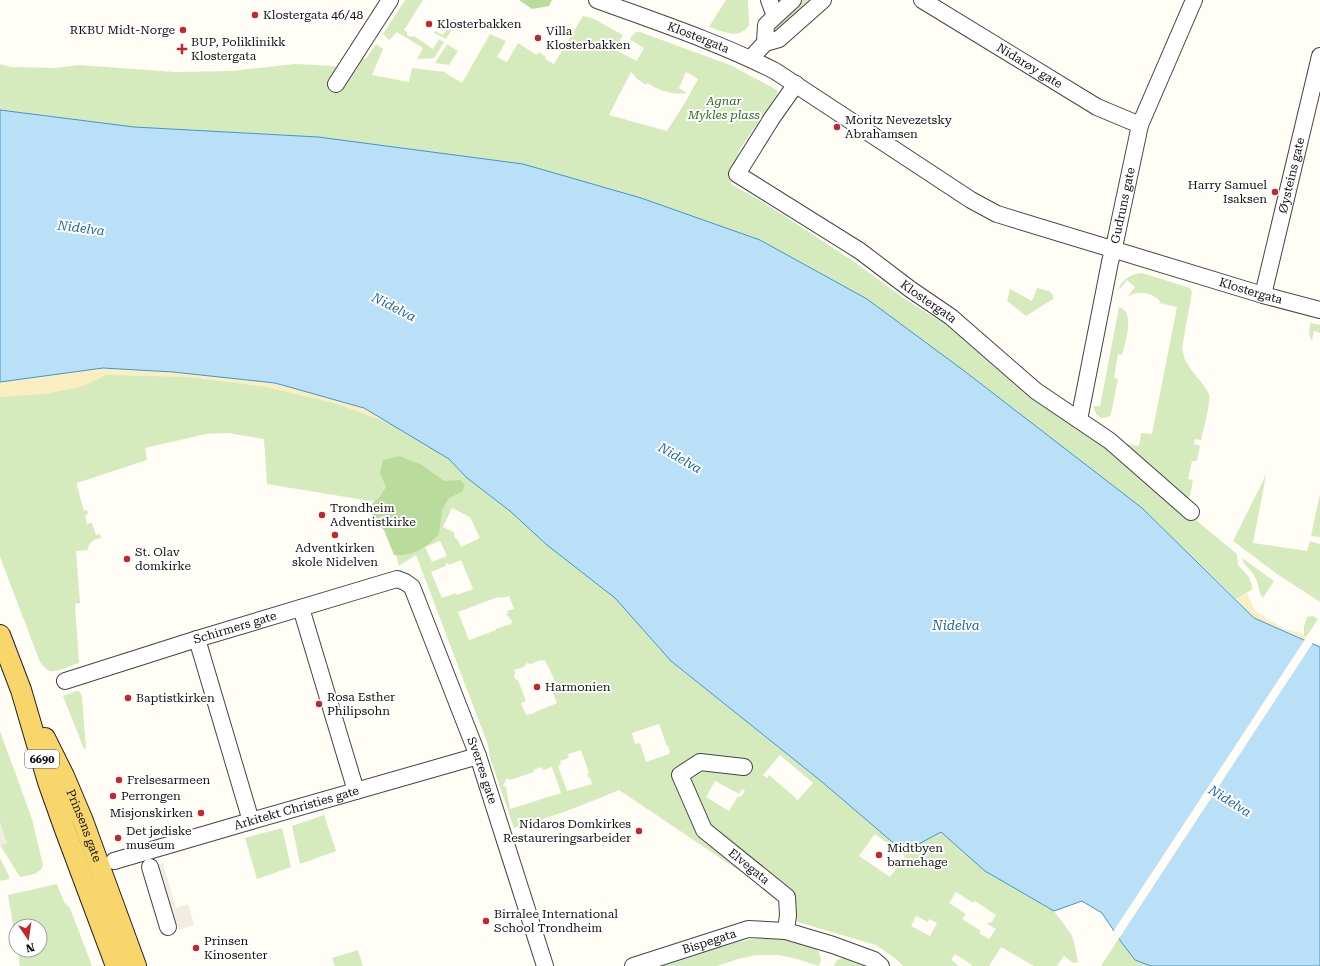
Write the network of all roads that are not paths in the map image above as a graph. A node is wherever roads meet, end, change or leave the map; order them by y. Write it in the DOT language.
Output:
graph roads {
  1 [pos="390,0"];
  2 [pos="597,0"];
  3 [pos="769,0"];
  4 [pos="793,0"];
  5 [pos="823,0"];
  6 [pos="922,0"];
  7 [pos="1194,0"];
  8 [pos="776,16"];
  9 [pos="765,43"];
  10 [pos="1320,56"];
  11 [pos="751,58"];
  12 [pos="336,84"];
  13 [pos="796,84"];
  14 [pos="1140,125"];
  15 [pos="1113,248"];
  16 [pos="1264,295"];
  17 [pos="1320,310"];
  18 [pos="1079,420"];
  19 [pos="1191,512"];
  20 [pos="405,582"];
  21 [pos="301,608"];
  22 [pos="0,635"];
  23 [pos="197,639"];
  24 [pos="65,681"];
  25 [pos="21,690"];
  26 [pos="478,756"];
  27 [pos="744,767"];
  28 [pos="356,791"];
  29 [pos="251,821"];
  30 [pos="114,861"];
  31 [pos="150,867"];
  32 [pos="168,927"];
  33 [pos="786,931"];
  34 [pos="116,966"];
  35 [pos="136,966"];
  36 [pos="545,966"];
  37 [pos="633,966"];
  38 [pos="881,966"];
  1 -- 12 [label="street"];
  2 -- 11 [label="street, Klostergata"];
  3 -- 8 [label="street"];
  4 -- 8 [label="street"];
  5 -- 9 [label="street"];
  6 -- 14 [label="street, Nidarøy gate"];
  7 -- 14 [label="street, Gudruns gate"];
  8 -- 9 [label="street"];
  9 -- 11 [label="street"];
  10 -- 16 [label="street, Øysteins gate"];
  11 -- 13 [label="street, Klostergata"];
  13 -- 15 [label="street, Klostergata"];
  13 -- 18 [label="street, Klostergata"];
  14 -- 15 [label="street, Gudruns gate"];
  15 -- 16 [label="street, Klostergata"];
  15 -- 18 [label="street, Gudruns gate"];
  16 -- 17 [label="street, Klostergata"];
  18 -- 19 [label="street, Klostergata"];
  20 -- 21 [label="street, Schirmers gate"];
  20 -- 26 [label="street, Sverres gate"];
  21 -- 23 [label="street, Schirmers gate"];
  21 -- 28 [label="street"];
  22 -- 25 [label="main road, Prinsens gate / 6690"];
  23 -- 24 [label="street, Schirmers gate"];
  23 -- 29 [label="street"];
  25 -- 34 [label="main road, Prinsens gate / 6690"];
  25 -- 35 [label="main road, Prinsens gate / 6690"];
  26 -- 28 [label="street, Arkitekt Christies gate"];
  26 -- 36 [label="street, Sverres gate"];
  27 -- 33 [label="street, Elvegata"];
  28 -- 29 [label="street, Arkitekt Christies gate"];
  29 -- 30 [label="street, Arkitekt Christies gate"];
  31 -- 32 [label="street"];
  33 -- 37 [label="street, Bispegata"];
  33 -- 38 [label="street"];
}
